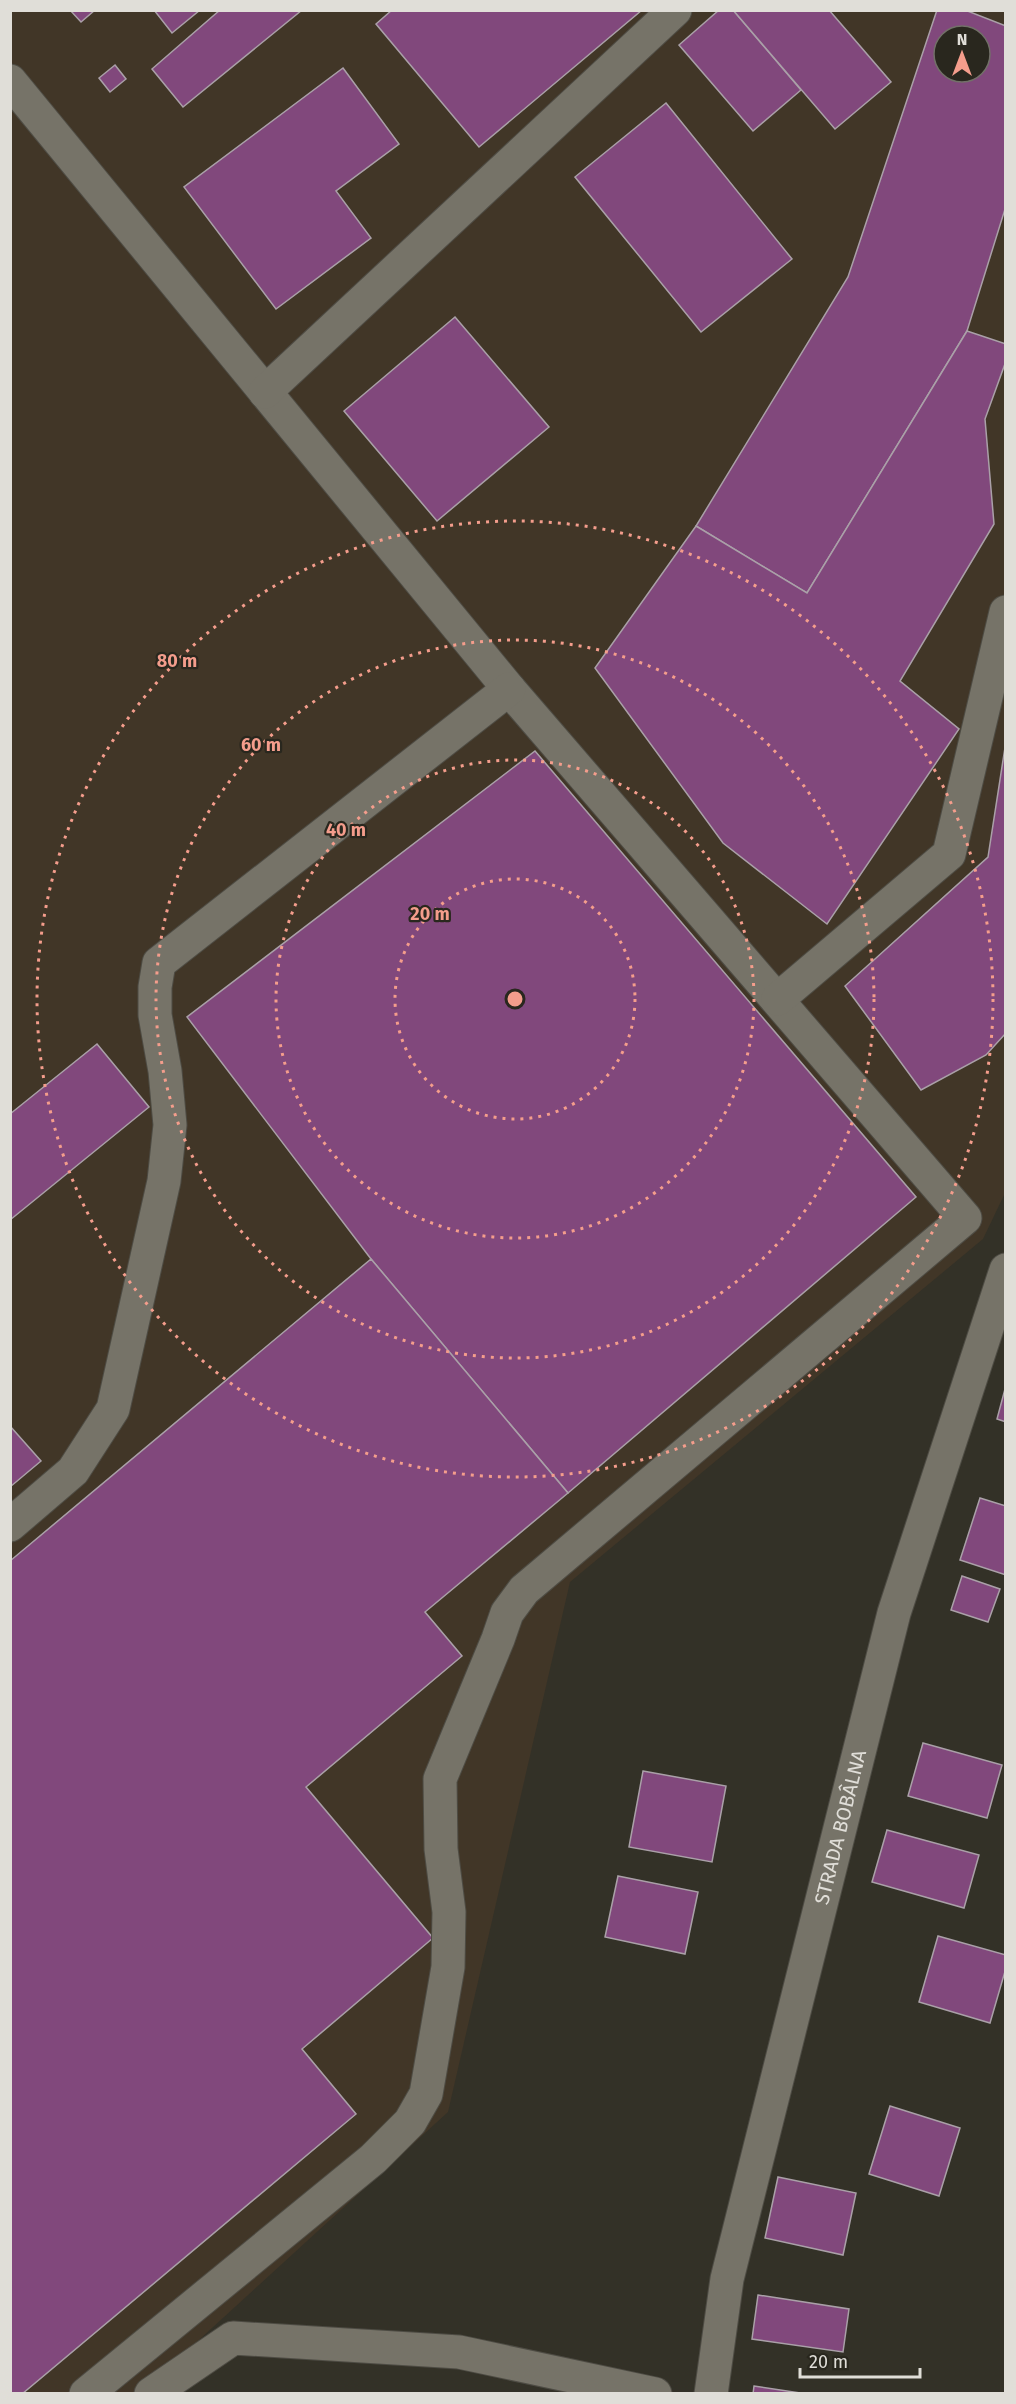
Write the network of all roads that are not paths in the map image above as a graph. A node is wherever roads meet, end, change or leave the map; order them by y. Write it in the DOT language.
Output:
graph roads {
  1 [pos="675,10"];
  2 [pos="10,81"];
  3 [pos="265,392"];
  4 [pos="1005,612"];
  5 [pos="509,689"];
  6 [pos="778,999"];
  7 [pos="1005,1270"];
  8 [pos="10,1525"];
  9 [pos="86,2394"];
  10 [pos="152,2394"];
  11 [pos="655,2394"];
  12 [pos="711,2394"];
  1 -- 3 [label="street"];
  2 -- 3 [label="street"];
  3 -- 5 [label="street"];
  4 -- 6 [label="street"];
  5 -- 6 [label="street"];
  5 -- 8 [label="street"];
  6 -- 9 [label="street"];
  7 -- 12 [label="street, STRADA BOBÂLNA"];
  10 -- 11 [label="street"];
}
